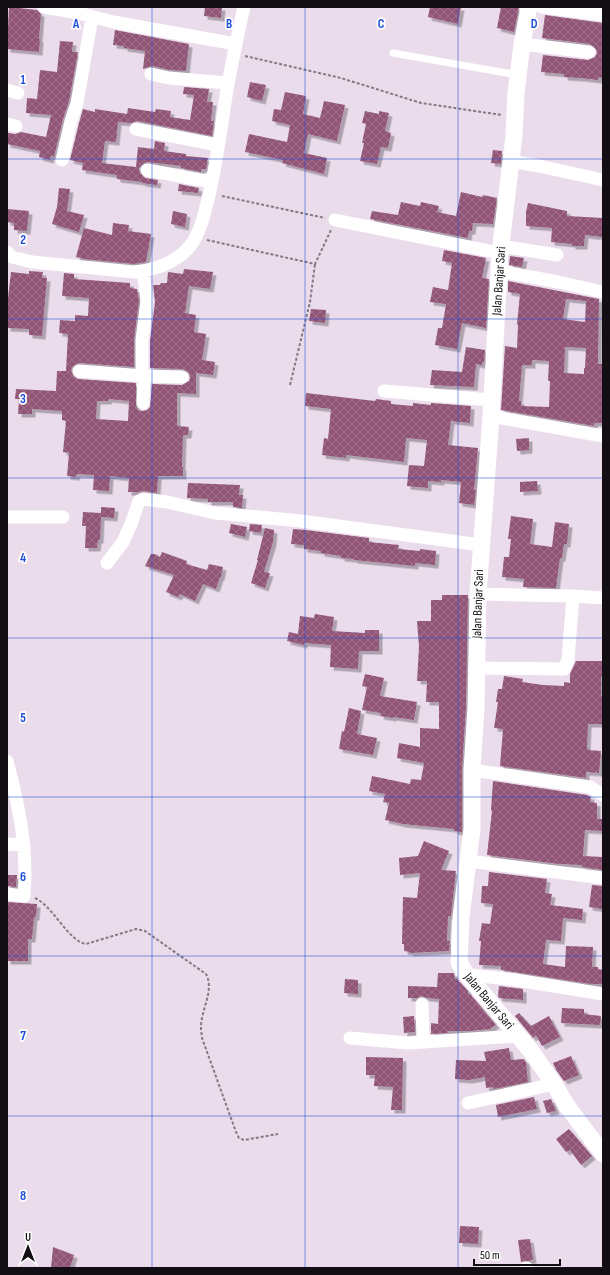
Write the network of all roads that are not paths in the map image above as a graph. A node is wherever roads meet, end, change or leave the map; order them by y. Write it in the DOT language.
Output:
graph roads {
  1 [pos="44,7"];
  2 [pos="244,7"];
  3 [pos="529,7"];
  4 [pos="542,7"];
  5 [pos="603,15"];
  6 [pos="92,17"];
  7 [pos="522,44"];
  8 [pos="235,49"];
  9 [pos="589,52"];
  10 [pos="393,53"];
  11 [pos="151,74"];
  12 [pos="518,75"];
  13 [pos="228,83"];
  14 [pos="136,129"];
  15 [pos="218,145"];
  16 [pos="62,160"];
  17 [pos="510,161"];
  18 [pos="147,170"];
  19 [pos="603,180"];
  20 [pos="211,188"];
  21 [pos="336,220"];
  22 [pos="500,250"];
  23 [pos="7,252"];
  24 [pos="557,255"];
  25 [pos="143,271"];
  26 [pos="499,271"];
  27 [pos="603,292"];
  28 [pos="79,371"];
  29 [pos="144,376"];
  30 [pos="182,377"];
  31 [pos="384,391"];
  32 [pos="491,400"];
  33 [pos="143,403"];
  34 [pos="491,416"];
  35 [pos="603,436"];
  36 [pos="7,517"];
  37 [pos="63,517"];
  38 [pos="481,545"];
  39 [pos="107,563"];
  40 [pos="478,594"];
  41 [pos="573,596"];
  42 [pos="603,598"];
  43 [pos="476,668"];
  44 [pos="7,761"];
  45 [pos="472,770"];
  46 [pos="597,788"];
  47 [pos="603,795"];
  48 [pos="12,796"];
  49 [pos="7,844"];
  50 [pos="24,845"];
  51 [pos="468,861"];
  52 [pos="603,878"];
  53 [pos="7,894"];
  54 [pos="468,975"];
  55 [pos="603,994"];
  56 [pos="422,1004"];
  57 [pos="519,1036"];
  58 [pos="350,1038"];
  59 [pos="423,1042"];
  60 [pos="554,1084"];
  61 [pos="468,1103"];
  62 [pos="603,1153"];
  1 -- 6 [label="street"];
  2 -- 8 [label="street"];
  3 -- 7 [label="street, Jalan Banjar Sari"];
  4 -- 5 [label="street"];
  6 -- 8 [label="street"];
  6 -- 16 [label="street"];
  7 -- 9 [label="street"];
  7 -- 12 [label="street, Jalan Banjar Sari"];
  8 -- 13 [label="street"];
  10 -- 12 [label="lane"];
  11 -- 13 [label="street"];
  12 -- 17 [label="street, Jalan Banjar Sari"];
  13 -- 15 [label="street"];
  14 -- 15 [label="street"];
  15 -- 20 [label="street"];
  17 -- 19 [label="street"];
  17 -- 22 [label="street, Jalan Banjar Sari"];
  18 -- 20 [label="street"];
  20 -- 25 [label="street"];
  21 -- 22 [label="street"];
  22 -- 24 [label="street"];
  22 -- 26 [label="street, Jalan Banjar Sari"];
  23 -- 25 [label="street"];
  25 -- 29 [label="street"];
  26 -- 27 [label="street"];
  26 -- 32 [label="street, Jalan Banjar Sari"];
  28 -- 29 [label="street"];
  29 -- 30 [label="street"];
  29 -- 33 [label="street"];
  31 -- 32 [label="street"];
  32 -- 34 [label="street, Jalan Banjar Sari"];
  34 -- 35 [label="street"];
  34 -- 38 [label="street, Jalan Banjar Sari"];
  36 -- 37 [label="street"];
  38 -- 39 [label="street"];
  38 -- 40 [label="street, Jalan Banjar Sari"];
  40 -- 41 [label="street"];
  40 -- 43 [label="street, Jalan Banjar Sari"];
  41 -- 42 [label="street"];
  41 -- 43 [label="street"];
  43 -- 45 [label="street, Jalan Banjar Sari"];
  44 -- 48 [label="street"];
  45 -- 46 [label="street"];
  45 -- 51 [label="street, Jalan Banjar Sari"];
  46 -- 47 [label="street"];
  48 -- 50 [label="street"];
  49 -- 50 [label="street"];
  50 -- 53 [label="street"];
  51 -- 52 [label="street"];
  51 -- 54 [label="street, Jalan Banjar Sari"];
  54 -- 55 [label="street"];
  54 -- 57 [label="street, Jalan Banjar Sari"];
  56 -- 59 [label="street"];
  57 -- 59 [label="street"];
  57 -- 60 [label="street, Jalan Banjar Sari"];
  58 -- 59 [label="street"];
  60 -- 61 [label="street"];
  60 -- 62 [label="street, Jalan Banjar Sari"];
}
